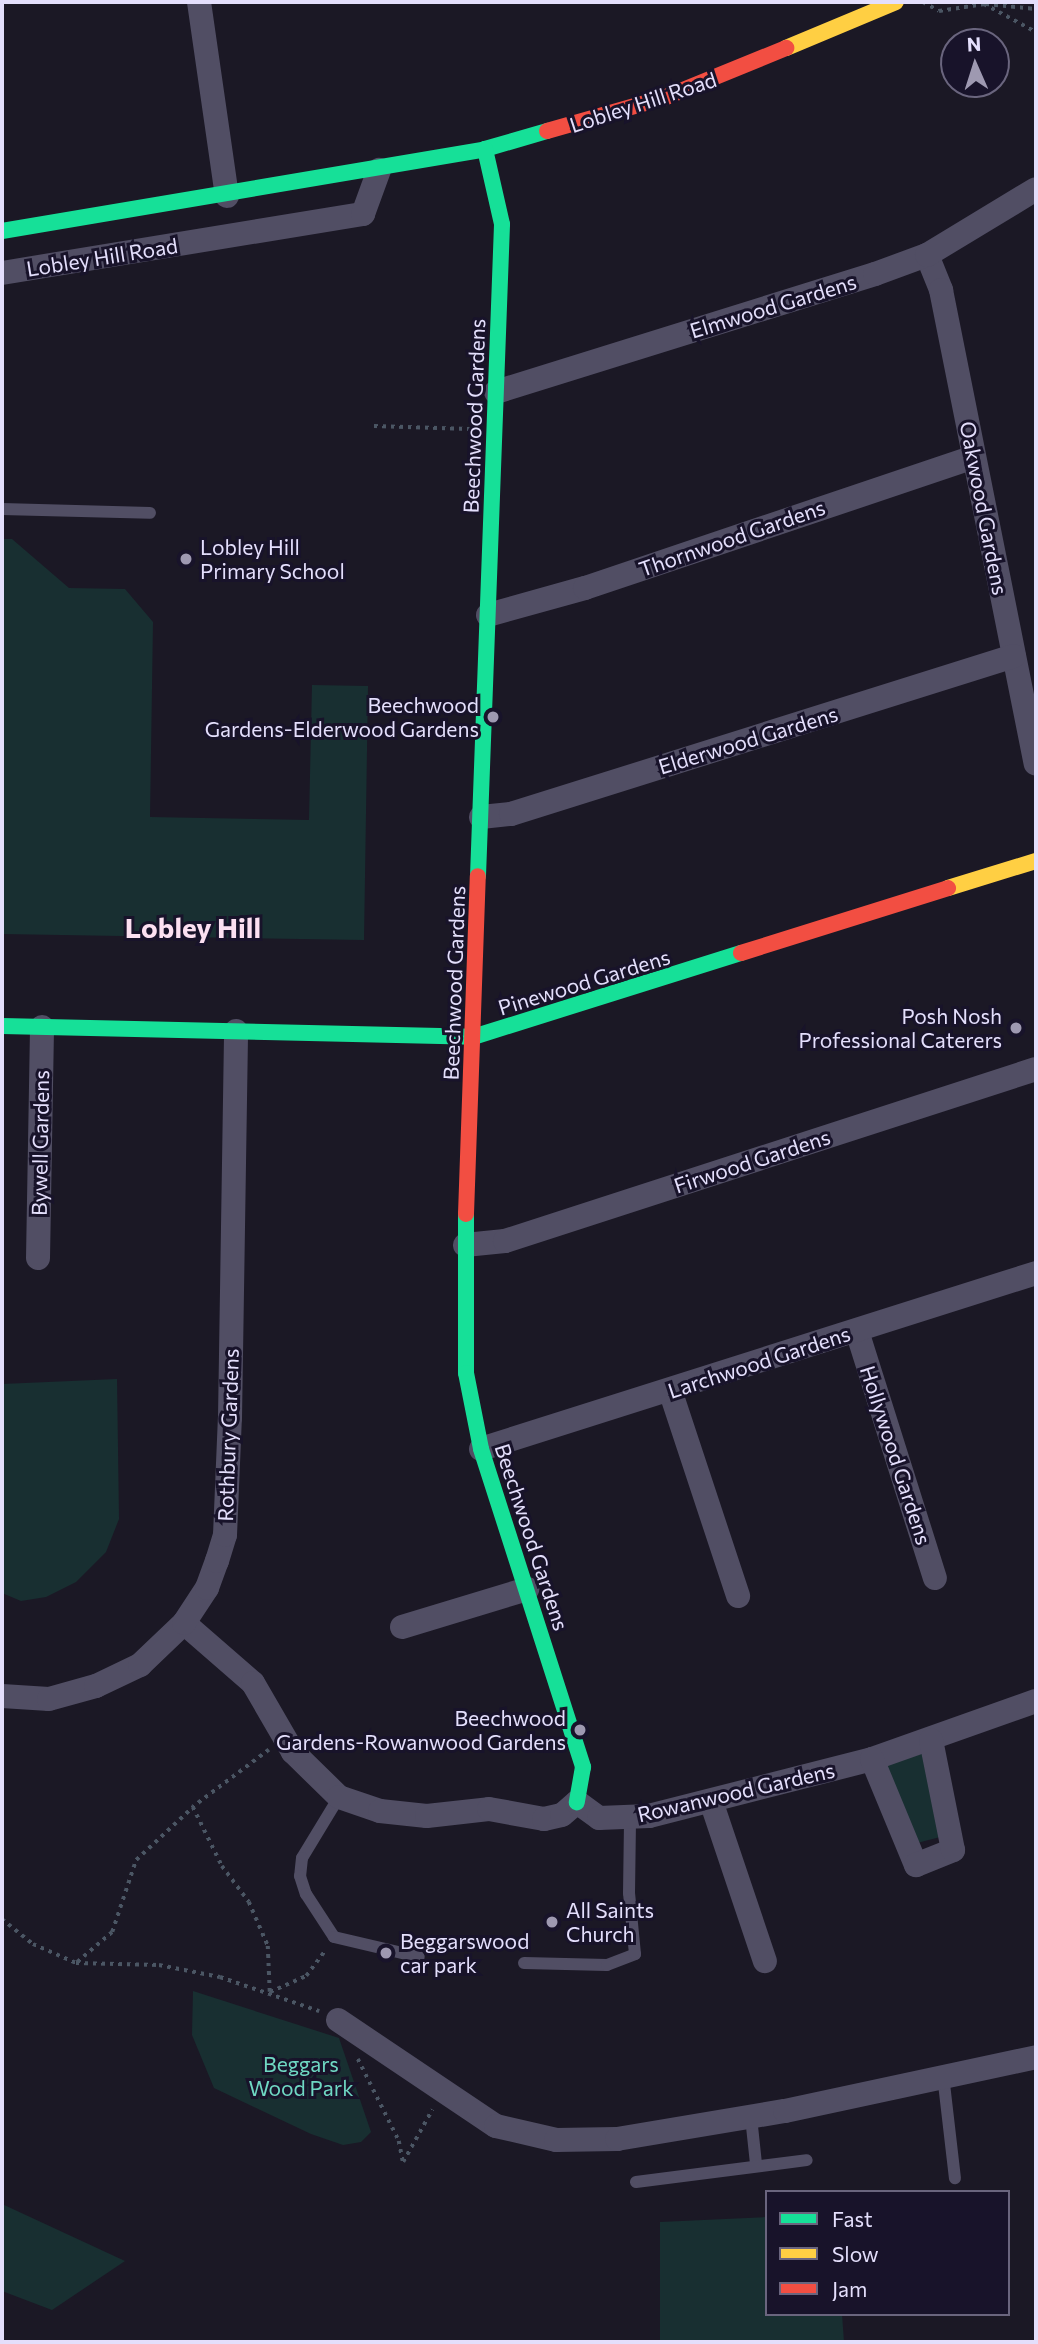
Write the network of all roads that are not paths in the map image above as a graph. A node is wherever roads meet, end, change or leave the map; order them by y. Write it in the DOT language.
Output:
graph roads {
  1 [pos="199,2"];
  2 [pos="896,2"];
  3 [pos="485,149"];
  4 [pos="379,170"];
  5 [pos="1036,189"];
  6 [pos="228,196"];
  7 [pos="2,231"];
  8 [pos="927,255"];
  9 [pos="2,273"];
  10 [pos="496,392"];
  11 [pos="974,457"];
  12 [pos="2,509"];
  13 [pos="150,513"];
  14 [pos="488,615"];
  15 [pos="1014,656"];
  16 [pos="1036,764"];
  17 [pos="481,817"];
  18 [pos="1036,861"];
  19 [pos="2,1026"];
  20 [pos="41,1027"];
  21 [pos="236,1031"];
  22 [pos="473,1037"];
  23 [pos="1036,1069"];
  24 [pos="465,1245"];
  25 [pos="38,1258"];
  26 [pos="1036,1273"];
  27 [pos="857,1331"];
  28 [pos="670,1390"];
  29 [pos="481,1449"];
  30 [pos="935,1578"];
  31 [pos="527,1589"];
  32 [pos="738,1597"];
  33 [pos="184,1623"];
  34 [pos="402,1627"];
  35 [pos="2,1696"];
  36 [pos="1036,1701"];
  37 [pos="931,1740"];
  38 [pos="872,1759"];
  39 [pos="339,1797"];
  40 [pos="711,1801"];
  41 [pos="577,1802"];
  42 [pos="630,1818"];
  43 [pos="419,1957"];
  44 [pos="765,1961"];
  45 [pos="524,1963"];
  46 [pos="338,2020"];
  47 [pos="1036,2057"];
  48 [pos="943,2075"];
  49 [pos="751,2117"];
  50 [pos="807,2160"];
  51 [pos="757,2164"];
  52 [pos="955,2178"];
  53 [pos="636,2182"];
  1 -- 6 [label="street"];
  2 -- 3 [label="main road, Lobley Hill Road"];
  3 -- 4 [label="main road, Lobley Hill Road"];
  3 -- 10 [label="main road, Beechwood Gardens"];
  4 -- 6 [label="main road, Lobley Hill Road"];
  4 -- 9 [label="street, Lobley Hill Road"];
  5 -- 8 [label="street, Elmwood Gardens"];
  6 -- 7 [label="main road, Lobley Hill Road"];
  8 -- 10 [label="street, Elmwood Gardens"];
  8 -- 11 [label="street, Oakwood Gardens"];
  10 -- 14 [label="main road, Beechwood Gardens"];
  11 -- 14 [label="street, Thornwood Gardens"];
  11 -- 15 [label="street, Oakwood Gardens"];
  12 -- 13 [label="lane"];
  14 -- 17 [label="main road, Beechwood Gardens"];
  15 -- 16 [label="street, Oakwood Gardens"];
  15 -- 17 [label="street, Elderwood Gardens"];
  17 -- 22 [label="main road, Beechwood Gardens"];
  18 -- 22 [label="main road, Pinewood Gardens"];
  19 -- 20 [label="main road, Pinewood Gardens"];
  20 -- 21 [label="main road, Pinewood Gardens"];
  20 -- 25 [label="street, Bywell Gardens"];
  21 -- 22 [label="main road, Pinewood Gardens"];
  21 -- 33 [label="street, Rothbury Gardens"];
  22 -- 24 [label="main road, Beechwood Gardens"];
  23 -- 24 [label="street, Firwood Gardens"];
  24 -- 29 [label="main road, Beechwood Gardens"];
  26 -- 27 [label="street, Larchwood Gardens"];
  27 -- 28 [label="street, Larchwood Gardens"];
  27 -- 30 [label="street, Hollywood Gardens"];
  28 -- 29 [label="street, Larchwood Gardens"];
  28 -- 32 [label="street"];
  29 -- 31 [label="main road, Beechwood Gardens"];
  31 -- 34 [label="street"];
  31 -- 41 [label="main road, Beechwood Gardens"];
  33 -- 35 [label="street, Rothbury Gardens"];
  33 -- 39 [label="street"];
  36 -- 37 [label="street, Rowanwood Gardens"];
  37 -- 38 [label="street, Rowanwood Gardens"];
  37 -- 38 [label="street"];
  38 -- 40 [label="street, Rowanwood Gardens"];
  39 -- 41 [label="street"];
  39 -- 43 [label="lane"];
  40 -- 42 [label="street, Rowanwood Gardens"];
  40 -- 44 [label="street"];
  41 -- 42 [label="street, Rowanwood Gardens"];
  42 -- 45 [label="lane"];
  46 -- 49 [label="street"];
  47 -- 48 [label="street"];
  48 -- 49 [label="street"];
  48 -- 52 [label="lane"];
  49 -- 51 [label="lane"];
  50 -- 51 [label="lane"];
  51 -- 53 [label="lane"];
}
